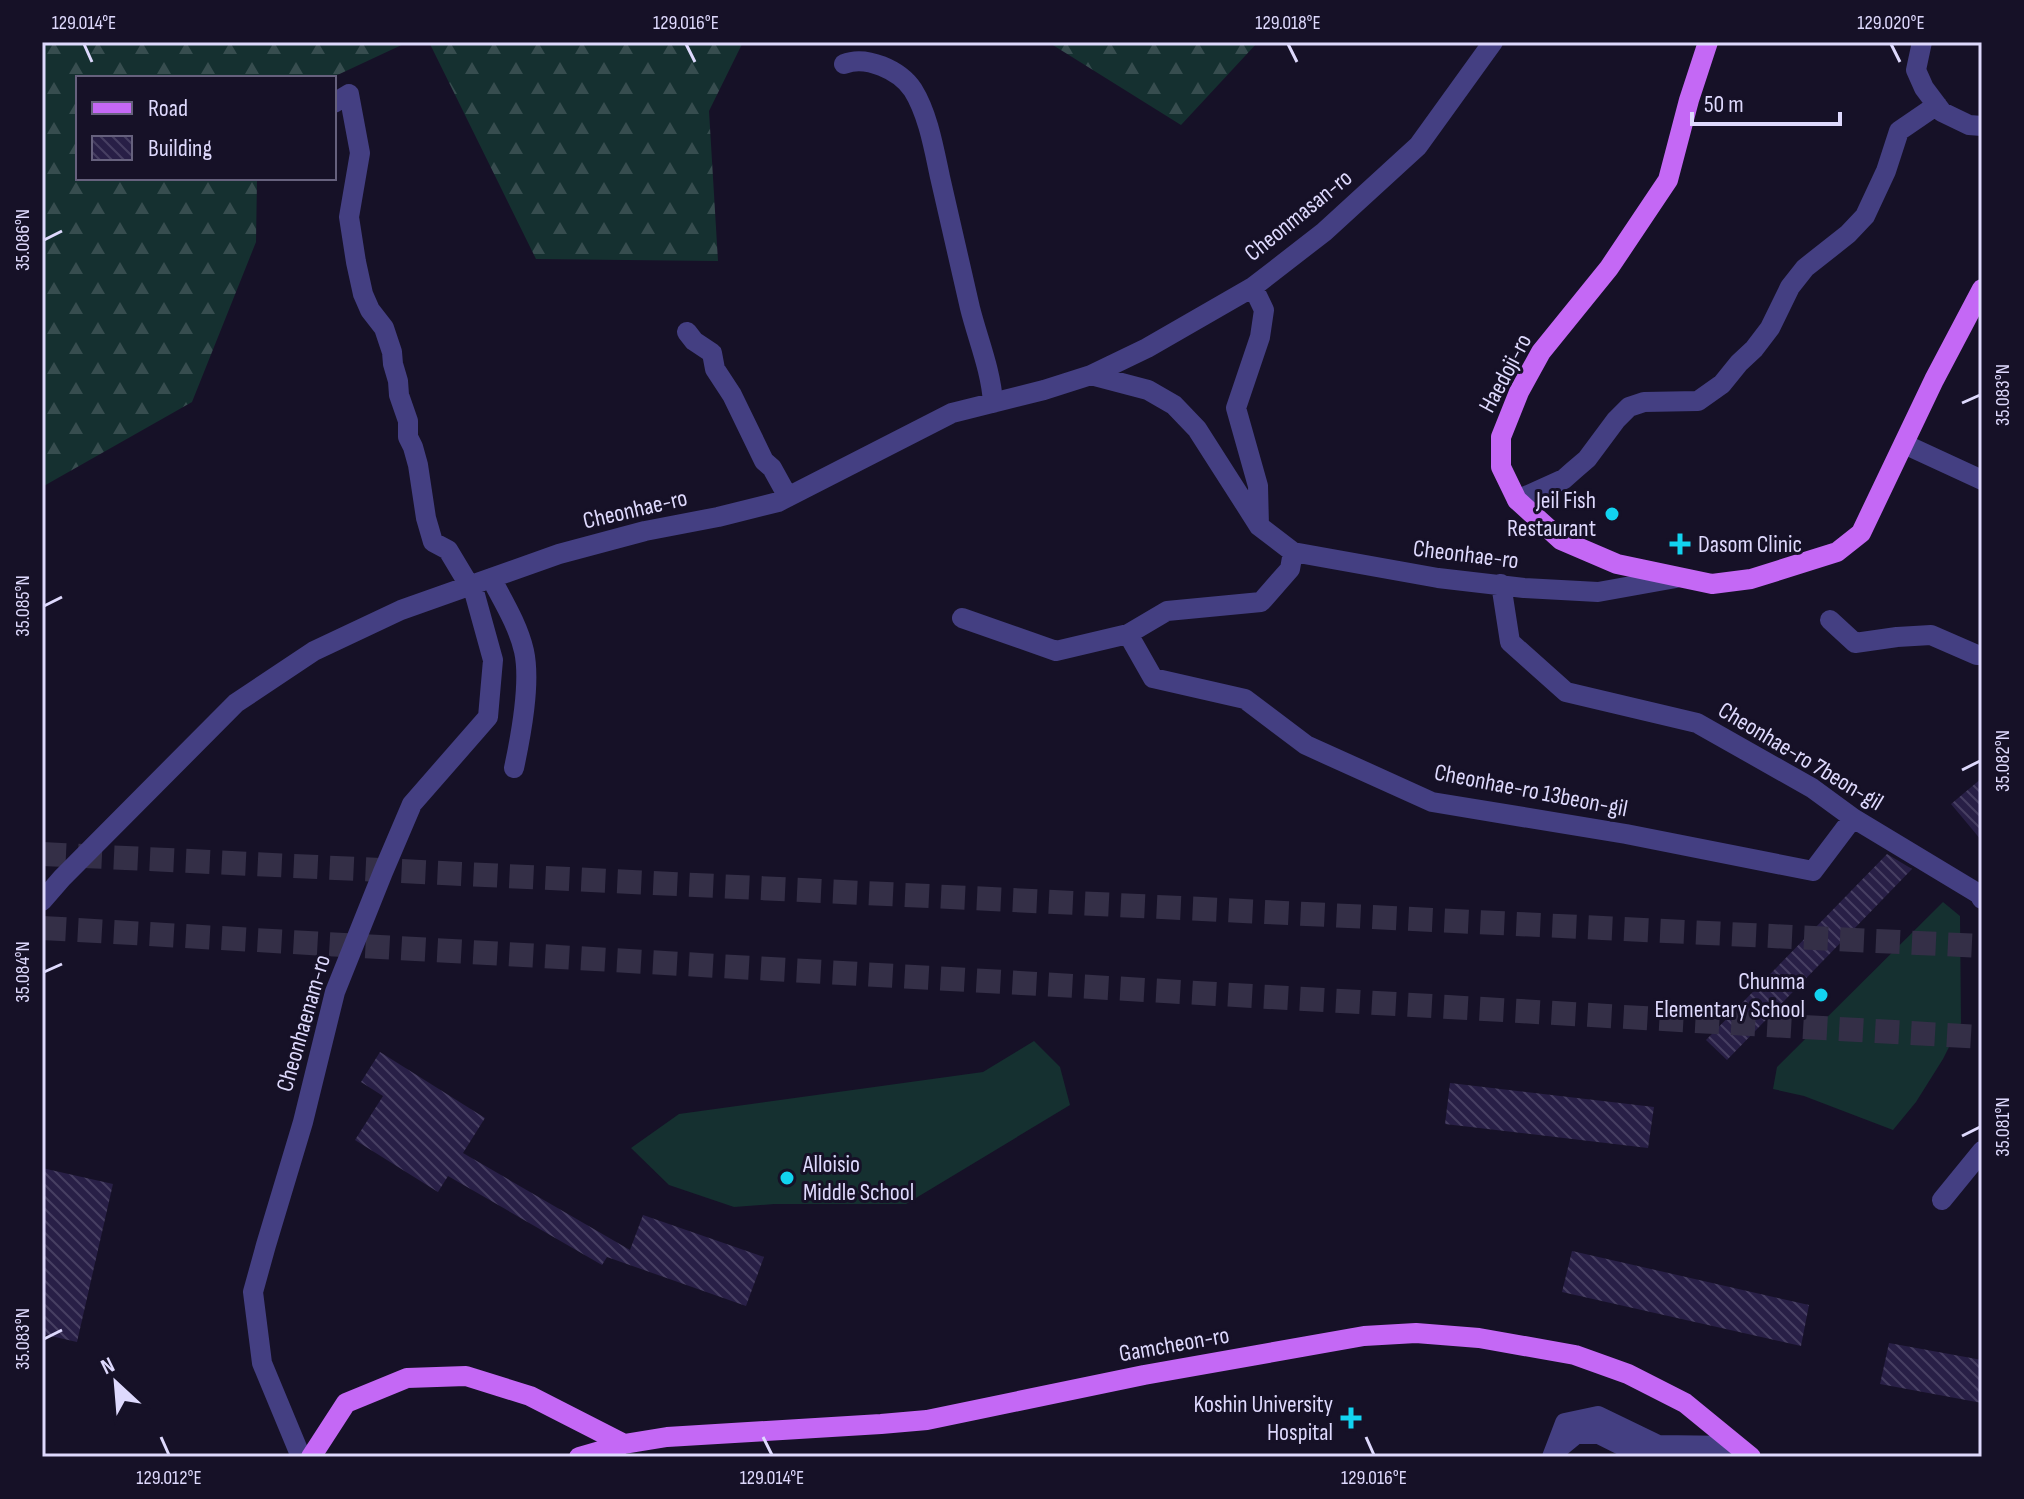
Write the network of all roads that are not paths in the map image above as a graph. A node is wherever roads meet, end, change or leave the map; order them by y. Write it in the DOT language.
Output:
graph roads {
  1 [pos="1493,42"];
  2 [pos="1708,42"];
  3 [pos="1922,42"];
  4 [pos="844,64"];
  5 [pos="336,102"];
  6 [pos="1937,105"];
  7 [pos="1982,126"];
  8 [pos="1253,287"];
  9 [pos="1982,289"];
  10 [pos="687,332"];
  11 [pos="1091,375"];
  12 [pos="993,403"];
  13 [pos="1904,444"];
  14 [pos="1982,480"];
  15 [pos="788,497"];
  16 [pos="1517,500"];
  17 [pos="1259,526"];
  18 [pos="1293,552"];
  19 [pos="1676,578"];
  20 [pos="477,582"];
  21 [pos="1501,584"];
  22 [pos="962,618"];
  23 [pos="1830,620"];
  24 [pos="1128,634"];
  25 [pos="1982,655"];
  26 [pos="514,768"];
  27 [pos="1853,818"];
  28 [pos="1982,899"];
  29 [pos="42,901"];
  30 [pos="1982,1151"];
  31 [pos="1942,1200"];
  32 [pos="624,1444"];
  33 [pos="1744,1451"];
  34 [pos="1552,1455"];
  35 [pos="301,1457"];
  36 [pos="311,1457"];
  37 [pos="579,1457"];
  38 [pos="1645,1457"];
  1 -- 8 [label="street, Cheonmasan-ro"];
  2 -- 16 [label="main road, Haedoji-ro"];
  3 -- 6 [label="street"];
  4 -- 12 [label="street"];
  5 -- 20 [label="street"];
  6 -- 7 [label="street"];
  6 -- 16 [label="street"];
  8 -- 11 [label="street, Cheonmasan-ro"];
  8 -- 17 [label="street"];
  9 -- 13 [label="main road, Haedoji-ro"];
  10 -- 15 [label="street"];
  11 -- 12 [label="street, Cheonhae-ro"];
  11 -- 17 [label="street, Cheonhae-ro"];
  12 -- 15 [label="street, Cheonhae-ro"];
  13 -- 14 [label="street"];
  13 -- 19 [label="main road, Haedoji-ro"];
  15 -- 20 [label="street, Cheonhae-ro"];
  16 -- 19 [label="main road, Haedoji-ro"];
  17 -- 18 [label="street, Cheonhae-ro"];
  18 -- 21 [label="street, Cheonhae-ro"];
  18 -- 24 [label="street"];
  19 -- 21 [label="street, Cheonhae-ro"];
  20 -- 26 [label="street"];
  20 -- 29 [label="street, Cheonhae-ro"];
  20 -- 35 [label="street, Cheonhaenam-ro"];
  21 -- 27 [label="street, Cheonhae-ro 7beon-gil"];
  22 -- 24 [label="street"];
  23 -- 25 [label="street"];
  24 -- 27 [label="street, Cheonhae-ro 13beon-gil"];
  27 -- 28 [label="street, Cheonhae-ro 7beon-gil"];
  30 -- 31 [label="street"];
  32 -- 33 [label="main road, Gamcheon-ro"];
  32 -- 36 [label="main road"];
  32 -- 37 [label="main road, Gamcheon-ro"];
  33 -- 34 [label="street"];
  34 -- 38 [label="street"];
}
